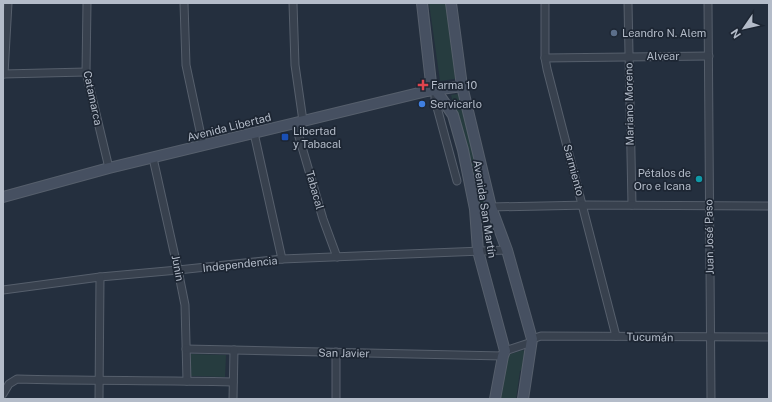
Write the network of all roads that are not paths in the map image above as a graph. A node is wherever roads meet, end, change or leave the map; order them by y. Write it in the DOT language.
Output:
graph roads {
  1 [pos="8,3"];
  2 [pos="87,3"];
  3 [pos="184,3"];
  4 [pos="293,3"];
  5 [pos="422,3"];
  6 [pos="451,3"];
  7 [pos="546,3"];
  8 [pos="628,3"];
  9 [pos="708,3"];
  10 [pos="628,56"];
  11 [pos="709,56"];
  12 [pos="545,58"];
  13 [pos="86,72"];
  14 [pos="3,74"];
  15 [pos="462,86"];
  16 [pos="435,90"];
  17 [pos="299,122"];
  18 [pos="254,133"];
  19 [pos="203,146"];
  20 [pos="153,158"];
  21 [pos="109,168"];
  22 [pos="457,182"];
  23 [pos="3,197"];
  24 [pos="632,205"];
  25 [pos="709,205"];
  26 [pos="583,206"];
  27 [pos="769,206"];
  28 [pos="491,207"];
  29 [pos="475,209"];
  30 [pos="478,250"];
  31 [pos="507,250"];
  32 [pos="337,257"];
  33 [pos="282,259"];
  34 [pos="178,270"];
  35 [pos="100,277"];
  36 [pos="3,290"];
  37 [pos="616,336"];
  38 [pos="711,337"];
  39 [pos="769,337"];
  40 [pos="532,341"];
  41 [pos="186,349"];
  42 [pos="234,350"];
  43 [pos="336,352"];
  44 [pos="504,354"];
  45 [pos="100,381"];
  46 [pos="187,381"];
  47 [pos="234,382"];
  48 [pos="3,394"];
  49 [pos="99,399"];
  50 [pos="233,399"];
  51 [pos="336,399"];
  52 [pos="495,399"];
  53 [pos="523,399"];
  54 [pos="711,399"];
  1 -- 14 [label="street"];
  2 -- 13 [label="street, Catamarca"];
  3 -- 19 [label="street"];
  4 -- 17 [label="street, Tabacal"];
  5 -- 16 [label="main road, Avenida San Martín"];
  6 -- 15 [label="main road, Avenida San Martín"];
  7 -- 12 [label="street, Sarmiento"];
  8 -- 10 [label="street, Mariano Moreno"];
  9 -- 11 [label="street, Juan José Paso"];
  10 -- 11 [label="street, Alvear"];
  10 -- 12 [label="street, Alvear"];
  10 -- 24 [label="street, Mariano Moreno"];
  11 -- 25 [label="street, Juan José Paso"];
  12 -- 26 [label="street, Sarmiento"];
  13 -- 14 [label="street"];
  13 -- 21 [label="street, Catamarca"];
  15 -- 16 [label="main road, Avenida Libertad"];
  15 -- 28 [label="main road, Avenida San Martín"];
  16 -- 17 [label="main road, Avenida Libertad"];
  16 -- 22 [label="street"];
  16 -- 29 [label="main road, Avenida San Martín"];
  17 -- 18 [label="main road, Avenida Libertad"];
  17 -- 32 [label="street, Tabacal"];
  18 -- 19 [label="main road, Avenida Libertad"];
  18 -- 33 [label="street"];
  19 -- 20 [label="main road, Avenida Libertad"];
  20 -- 21 [label="main road, Avenida Libertad"];
  20 -- 34 [label="street, Junin"];
  21 -- 23 [label="main road, Avenida Libertad"];
  24 -- 25 [label="street"];
  24 -- 26 [label="street"];
  25 -- 27 [label="street"];
  25 -- 38 [label="street, Juan José Paso"];
  26 -- 28 [label="street"];
  26 -- 37 [label="street, Sarmiento"];
  28 -- 29 [label="street"];
  28 -- 31 [label="main road, Avenida San Martín"];
  29 -- 30 [label="main road, Avenida San Martín"];
  30 -- 31 [label="street, Independencia"];
  30 -- 32 [label="street, Independencia"];
  30 -- 44 [label="main road, Avenida San Martín"];
  31 -- 40 [label="main road, Avenida San Martín"];
  32 -- 33 [label="street, Independencia"];
  33 -- 34 [label="street, Independencia"];
  34 -- 35 [label="street, Independencia"];
  34 -- 41 [label="street, Junin"];
  35 -- 36 [label="street, Independencia"];
  35 -- 45 [label="street"];
  37 -- 38 [label="street, Tucumán"];
  37 -- 40 [label="street, Tucumán"];
  38 -- 39 [label="street, Tucumán"];
  38 -- 54 [label="street, Juan José Paso"];
  40 -- 44 [label="street, Tucumán"];
  40 -- 53 [label="main road, Avenida San Martín"];
  41 -- 42 [label="street, San Javier"];
  41 -- 46 [label="street, Junin"];
  42 -- 43 [label="street, San Javier"];
  42 -- 47 [label="street"];
  43 -- 44 [label="street, San Javier"];
  43 -- 51 [label="street"];
  44 -- 52 [label="main road, Avenida San Martín"];
  45 -- 46 [label="street"];
  45 -- 48 [label="street"];
  45 -- 49 [label="street"];
  46 -- 47 [label="street"];
  47 -- 50 [label="street"];
}
